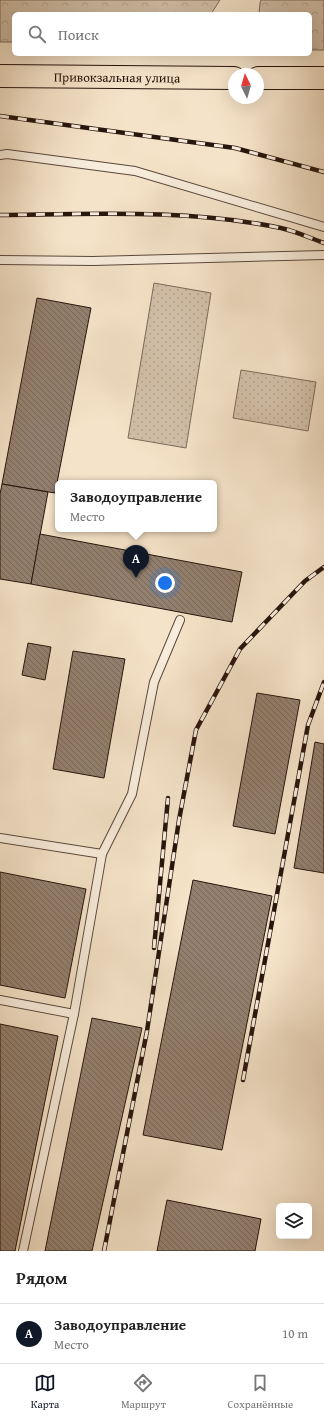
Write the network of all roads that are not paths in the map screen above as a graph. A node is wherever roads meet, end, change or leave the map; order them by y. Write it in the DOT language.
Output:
graph roads {
  1 [pos="0,76"];
  2 [pos="228,78"];
  3 [pos="264,78"];
  4 [pos="324,78"];
  5 [pos="0,155"];
  6 [pos="324,227"];
  7 [pos="324,255"];
  8 [pos="0,260"];
  9 [pos="180,620"];
  10 [pos="0,838"];
  11 [pos="102,854"];
  12 [pos="0,1000"];
  13 [pos="74,1014"];
  14 [pos="23,1251"];
  1 -- 2 [label="main road, Привокзальная улица"];
  3 -- 4 [label="main road"];
  5 -- 6 [label="lane"];
  7 -- 8 [label="lane"];
  9 -- 11 [label="lane"];
  10 -- 11 [label="lane"];
  11 -- 13 [label="lane"];
  12 -- 13 [label="lane"];
  13 -- 14 [label="lane"];
}
